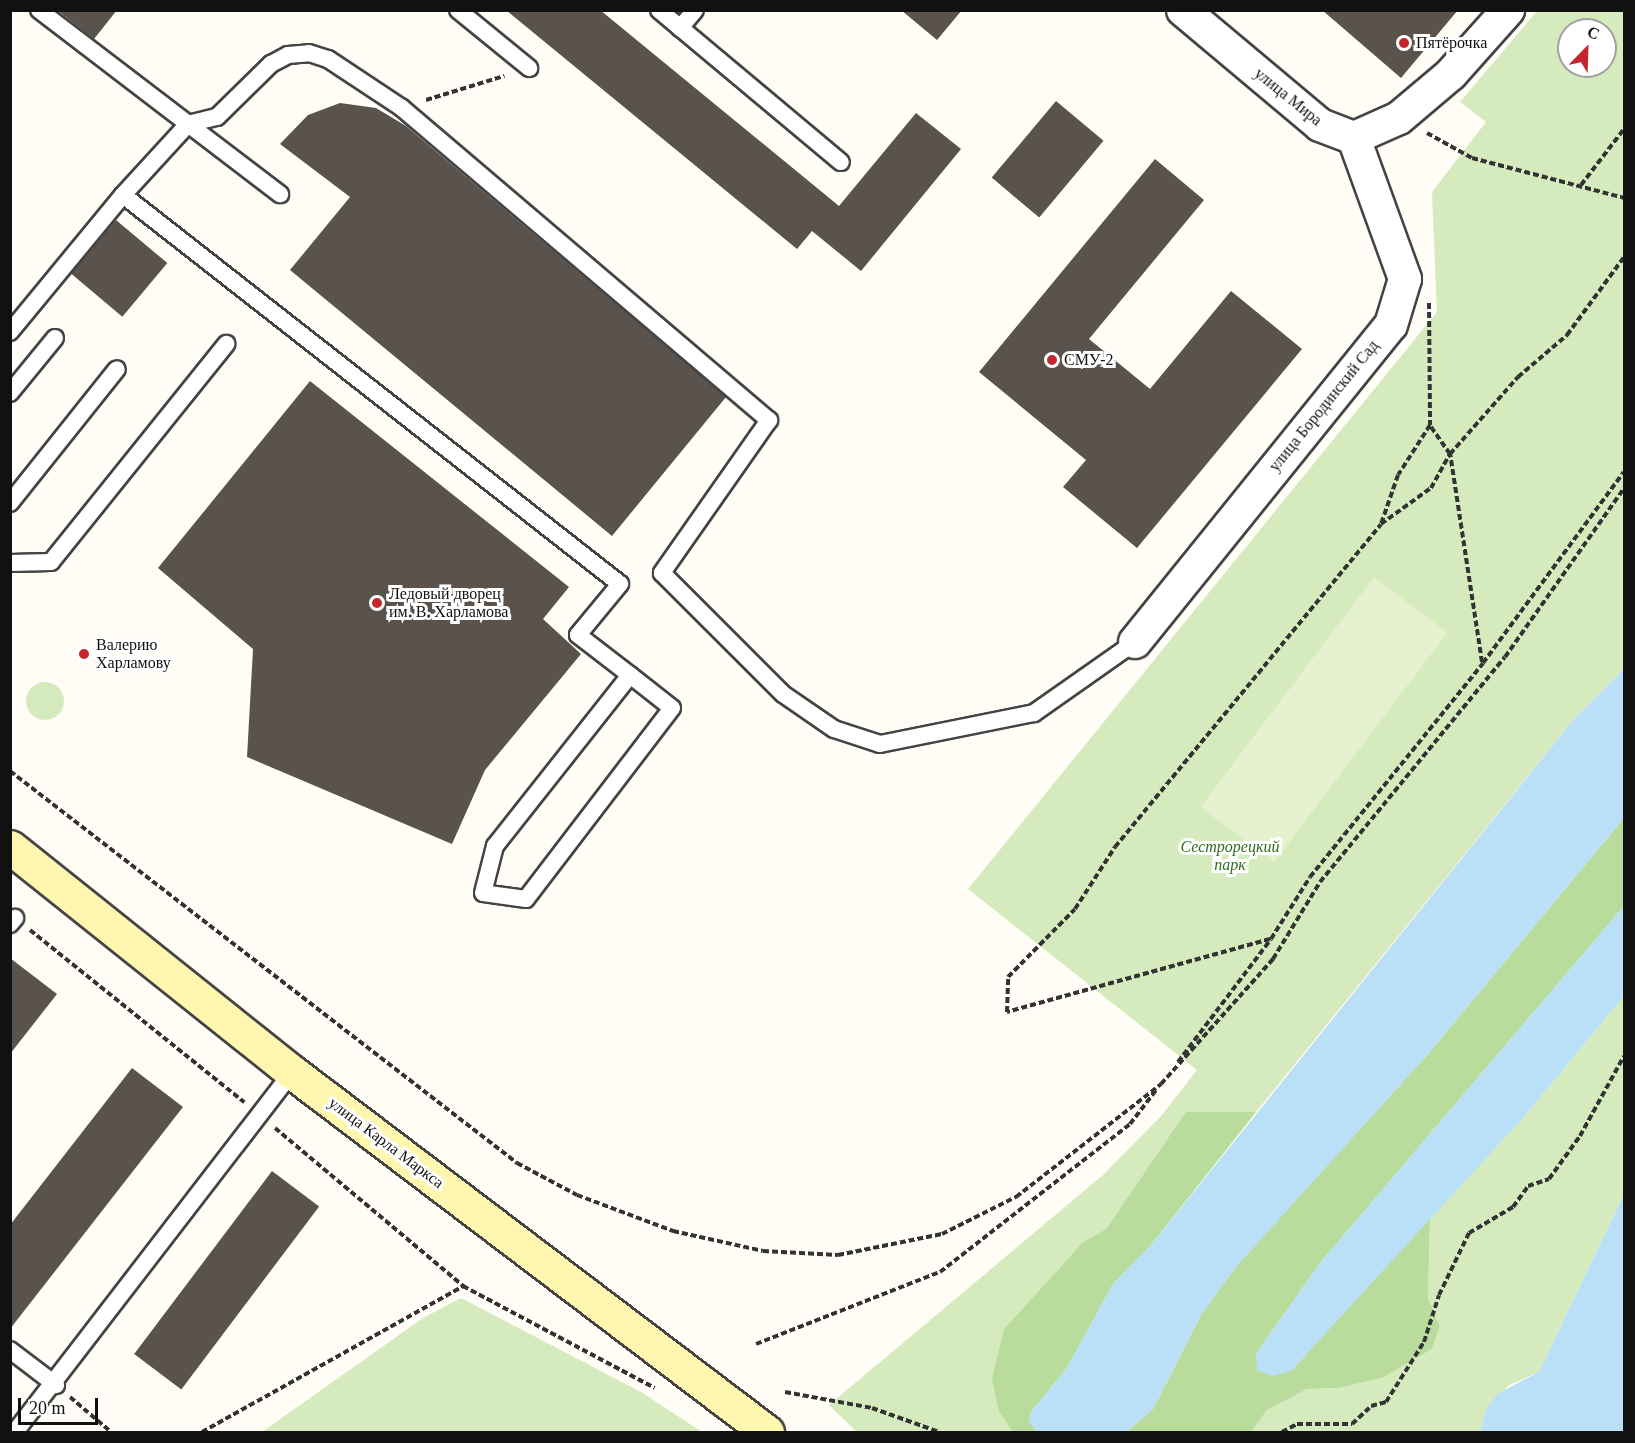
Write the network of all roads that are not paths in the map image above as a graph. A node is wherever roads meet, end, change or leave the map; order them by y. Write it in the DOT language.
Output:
graph roads {
  1 [pos="39,10"];
  2 [pos="458,10"];
  3 [pos="659,10"];
  4 [pos="695,10"];
  5 [pos="1183,10"];
  6 [pos="1508,10"];
  7 [pos="680,28"];
  8 [pos="529,68"];
  9 [pos="188,124"];
  10 [pos="1354,138"];
  11 [pos="841,162"];
  12 [pos="280,194"];
  13 [pos="123,195"];
  14 [pos="10,333"];
  15 [pos="55,338"];
  16 [pos="226,344"];
  17 [pos="117,369"];
  18 [pos="10,393"];
  19 [pos="10,503"];
  20 [pos="10,563"];
  21 [pos="1135,642"];
  22 [pos="630,675"];
  23 [pos="10,848"];
  24 [pos="292,1072"];
  25 [pos="10,1350"];
  26 [pos="56,1385"];
  27 [pos="15,1432"];
  28 [pos="767,1432"];
  1 -- 9 [label="lane"];
  2 -- 8 [label="lane"];
  3 -- 7 [label="lane"];
  4 -- 7 [label="lane"];
  5 -- 10 [label="street, улица Мира"];
  6 -- 10 [label="street"];
  7 -- 11 [label="lane"];
  9 -- 12 [label="lane"];
  9 -- 13 [label="lane"];
  9 -- 21 [label="lane"];
  10 -- 21 [label="street, улица Бородинский Сад"];
  13 -- 14 [label="lane"];
  13 -- 22 [label="lane"];
  15 -- 18 [label="lane"];
  16 -- 20 [label="lane"];
  17 -- 19 [label="lane"];
  22 -- 22 [label="lane"];
  23 -- 24 [label="street, улица Карла Маркса"];
  24 -- 26 [label="lane"];
  24 -- 28 [label="street, улица Карла Маркса"];
  25 -- 26 [label="lane"];
  26 -- 27 [label="lane"];
}
